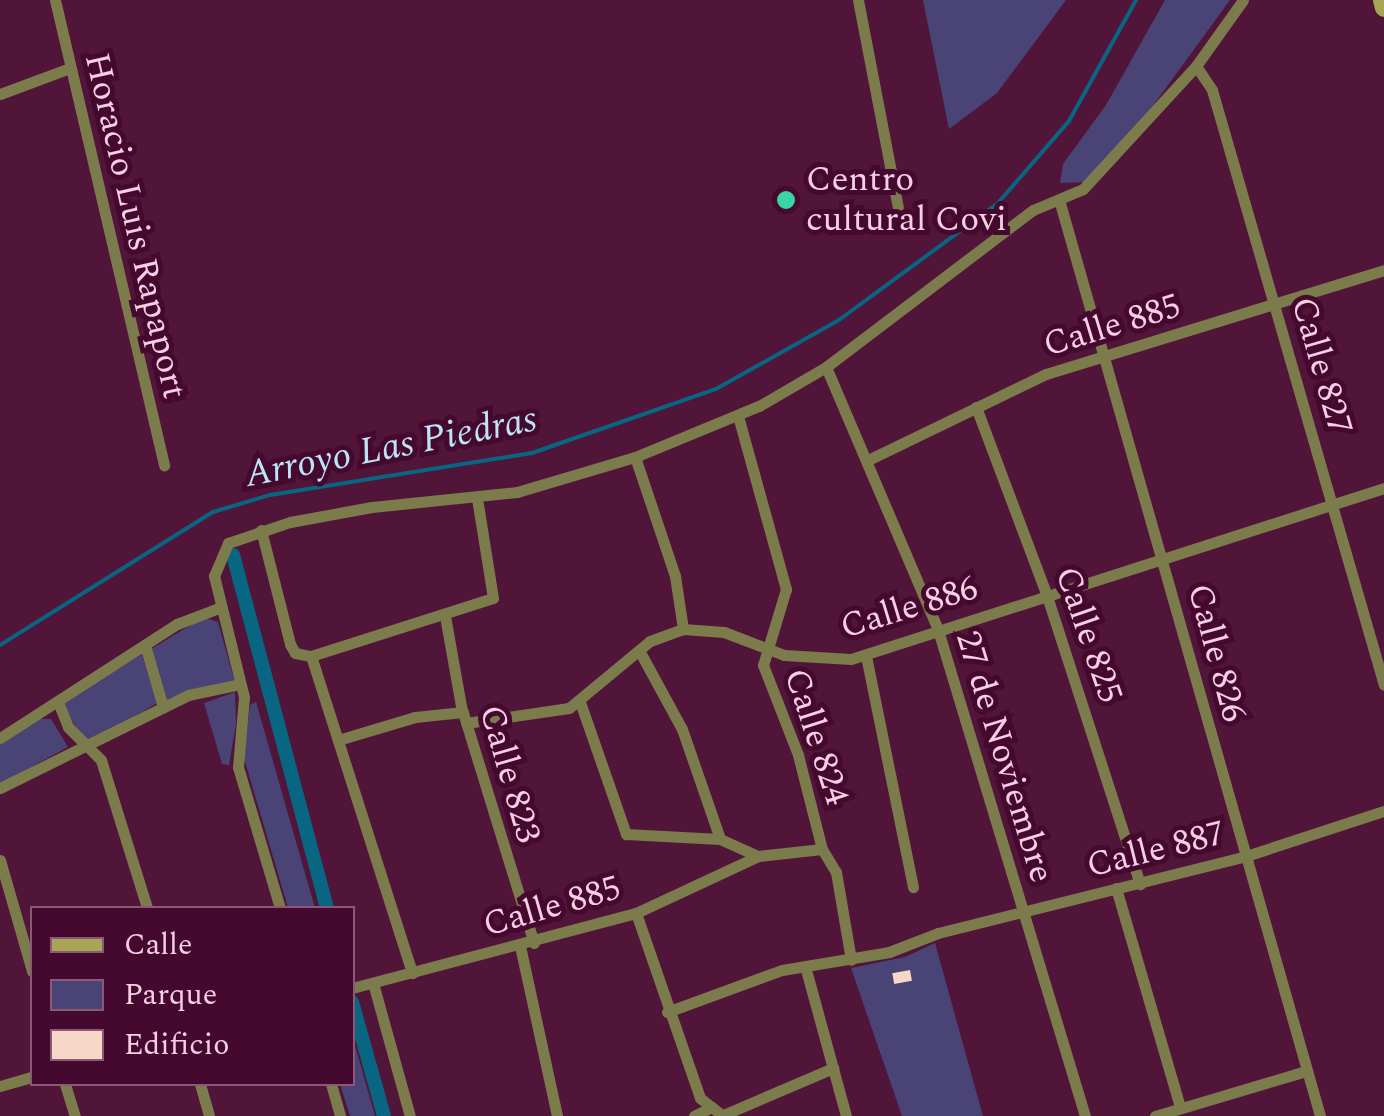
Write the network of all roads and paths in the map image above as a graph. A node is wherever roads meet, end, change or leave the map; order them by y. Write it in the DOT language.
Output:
graph roads {
  1 [pos="55,0"];
  2 [pos="858,0"];
  3 [pos="1242,0"];
  4 [pos="1382,0"];
  5 [pos="1384,8"];
  6 [pos="1196,66"];
  7 [pos="70,68"];
  8 [pos="0,94"];
  9 [pos="1060,203"];
  10 [pos="898,207"];
  11 [pos="1384,270"];
  12 [pos="1274,304"];
  13 [pos="1103,357"];
  14 [pos="826,367"];
  15 [pos="976,406"];
  16 [pos="738,416"];
  17 [pos="635,457"];
  18 [pos="868,460"];
  19 [pos="164,465"];
  20 [pos="1384,488"];
  21 [pos="477,498"];
  22 [pos="1332,504"];
  23 [pos="261,530"];
  24 [pos="1161,558"];
  25 [pos="1046,593"];
  26 [pos="218,608"];
  27 [pos="445,616"];
  28 [pos="683,629"];
  29 [pos="938,630"];
  30 [pos="144,645"];
  31 [pos="765,647"];
  32 [pos="640,652"];
  33 [pos="311,656"];
  34 [pos="866,656"];
  35 [pos="240,684"];
  36 [pos="1384,685"];
  37 [pos="58,702"];
  38 [pos="580,702"];
  39 [pos="163,707"];
  40 [pos="464,718"];
  41 [pos="0,738"];
  42 [pos="338,740"];
  43 [pos="92,746"];
  44 [pos="0,788"];
  45 [pos="1384,811"];
  46 [pos="720,839"];
  47 [pos="822,850"];
  48 [pos="758,856"];
  49 [pos="1244,857"];
  50 [pos="0,860"];
  51 [pos="1140,884"];
  52 [pos="913,887"];
  53 [pos="1116,888"];
  54 [pos="146,906"];
  55 [pos="279,906"];
  56 [pos="636,914"];
  57 [pos="1022,915"];
  58 [pos="527,945"];
  59 [pos="851,960"];
  60 [pos="30,965"];
  61 [pos="805,966"];
  62 [pos="412,973"];
  63 [pos="363,986"];
  64 [pos="667,1012"];
  65 [pos="833,1068"];
  66 [pos="1306,1071"];
  67 [pos="30,1078"];
  68 [pos="0,1086"];
  69 [pos="66,1086"];
  70 [pos="201,1086"];
  71 [pos="332,1086"];
  72 [pos="712,1108"];
  73 [pos="1180,1108"];
  74 [pos="74,1116"];
  75 [pos="209,1116"];
  76 [pos="340,1116"];
  77 [pos="410,1116"];
  78 [pos="557,1116"];
  79 [pos="694,1116"];
  80 [pos="723,1116"];
  81 [pos="846,1116"];
  82 [pos="1085,1116"];
  83 [pos="1155,1116"];
  84 [pos="1320,1116"];
  1 -- 7 [label="street, Horacio Luis Rapaport"];
  2 -- 10 [label="street"];
  3 -- 6 [label="street"];
  4 -- 5 [label="main road"];
  6 -- 9 [label="street"];
  6 -- 12 [label="street, Calle 827"];
  7 -- 8 [label="street"];
  7 -- 19 [label="street, Horacio Luis Rapaport"];
  9 -- 13 [label="street, Calle 826"];
  9 -- 14 [label="street"];
  11 -- 12 [label="street, Calle 885"];
  12 -- 13 [label="street, Calle 885"];
  12 -- 22 [label="street, Calle 827"];
  13 -- 15 [label="street, Calle 885"];
  13 -- 24 [label="street, Calle 826"];
  14 -- 16 [label="street"];
  14 -- 18 [label="street, 27 de Noviembre"];
  15 -- 18 [label="street, Calle 885"];
  15 -- 25 [label="street, Calle 825"];
  16 -- 17 [label="street"];
  16 -- 31 [label="street, Calle 824"];
  17 -- 21 [label="street"];
  17 -- 28 [label="street"];
  18 -- 29 [label="street, 27 de Noviembre"];
  20 -- 22 [label="street, Calle 886"];
  21 -- 23 [label="street"];
  21 -- 27 [label="street"];
  22 -- 24 [label="street, Calle 886"];
  22 -- 36 [label="street, Calle 827"];
  23 -- 26 [label="street"];
  23 -- 33 [label="street"];
  24 -- 25 [label="street, Calle 886"];
  24 -- 49 [label="street, Calle 826"];
  25 -- 29 [label="street, Calle 886"];
  25 -- 51 [label="street, Calle 825"];
  26 -- 30 [label="street"];
  26 -- 35 [label="street"];
  27 -- 33 [label="street"];
  27 -- 40 [label="street, Calle 823"];
  28 -- 31 [label="street, Calle 886"];
  28 -- 32 [label="street"];
  29 -- 34 [label="street, Calle 886"];
  29 -- 57 [label="street, 27 de Noviembre"];
  30 -- 37 [label="street"];
  30 -- 39 [label="street"];
  31 -- 34 [label="street, Calle 886"];
  31 -- 47 [label="street, Calle 824"];
  32 -- 38 [label="street"];
  32 -- 46 [label="street"];
  33 -- 42 [label="street"];
  34 -- 52 [label="street"];
  35 -- 39 [label="street"];
  35 -- 55 [label="street"];
  37 -- 41 [label="street"];
  37 -- 43 [label="street"];
  38 -- 40 [label="street"];
  38 -- 46 [label="street"];
  39 -- 43 [label="street"];
  40 -- 42 [label="street"];
  40 -- 58 [label="street, Calle 823"];
  42 -- 62 [label="street"];
  43 -- 44 [label="street"];
  43 -- 54 [label="street"];
  45 -- 49 [label="street, Calle 887"];
  46 -- 48 [label="street"];
  47 -- 48 [label="street"];
  47 -- 59 [label="street, Calle 824"];
  48 -- 56 [label="street, Calle 885"];
  49 -- 51 [label="street, Calle 887"];
  49 -- 66 [label="street, Calle 826"];
  50 -- 60 [label="street"];
  51 -- 53 [label="street, Calle 887"];
  53 -- 57 [label="street, Calle 887"];
  53 -- 73 [label="street"];
  56 -- 58 [label="street, Calle 885"];
  56 -- 64 [label="street"];
  57 -- 59 [label="street, Calle 887"];
  57 -- 82 [label="street, 27 de Noviembre"];
  58 -- 62 [label="street, Calle 885"];
  58 -- 78 [label="street, Calle 823"];
  59 -- 61 [label="street, Calle 887"];
  61 -- 64 [label="street, Calle 887"];
  61 -- 65 [label="street"];
  62 -- 63 [label="street, Calle 885"];
  63 -- 77 [label="street"];
  64 -- 72 [label="street"];
  65 -- 80 [label="street"];
  65 -- 81 [label="street"];
  66 -- 73 [label="street"];
  66 -- 84 [label="street, Calle 826"];
  67 -- 68 [label="street"];
  69 -- 74 [label="street"];
  70 -- 75 [label="street"];
  71 -- 76 [label="street"];
  72 -- 79 [label="street"];
  72 -- 80 [label="street"];
  73 -- 83 [label="street"];
}
